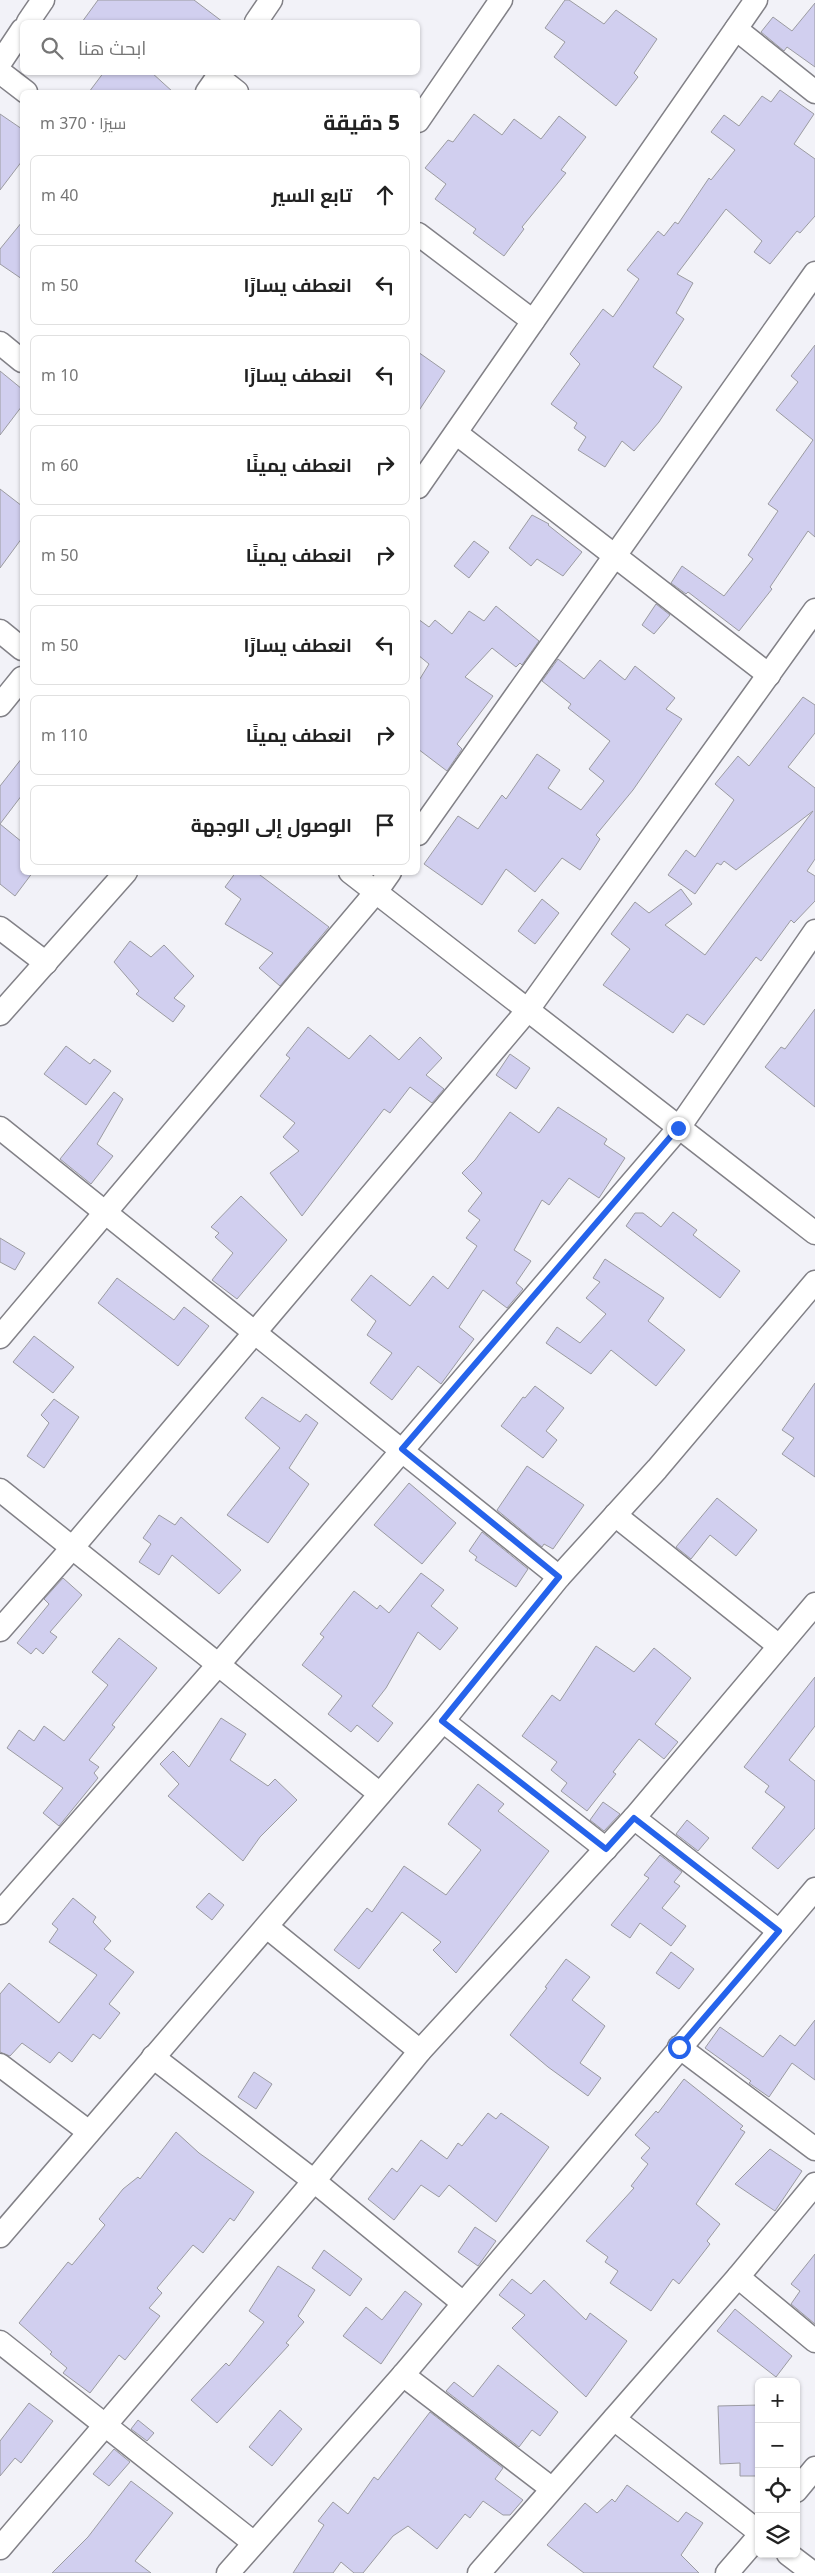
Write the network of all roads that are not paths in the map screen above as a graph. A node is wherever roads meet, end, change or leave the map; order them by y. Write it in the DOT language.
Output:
graph roads {
  1 [pos="43,0"];
  2 [pos="271,0"];
  3 [pos="501,0"];
  4 [pos="756,0"];
  5 [pos="29,20"];
  6 [pos="257,20"];
  7 [pos="736,29"];
  8 [pos="20,33"];
  9 [pos="0,63"];
  10 [pos="0,72"];
  11 [pos="215,81"];
  12 [pos="23,90"];
  13 [pos="233,90"];
  14 [pos="815,92"];
  15 [pos="420,118"];
  16 [pos="420,236"];
  17 [pos="815,272"];
  18 [pos="533,321"];
  19 [pos="0,343"];
  20 [pos="20,359"];
  21 [pos="456,433"];
  22 [pos="420,484"];
  23 [pos="615,556"];
  24 [pos="815,610"];
  25 [pos="0,631"];
  26 [pos="20,647"];
  27 [pos="769,675"];
  28 [pos="20,680"];
  29 [pos="0,705"];
  30 [pos="420,831"];
  31 [pos="123,875"];
  32 [pos="354,875"];
  33 [pos="388,875"];
  34 [pos="376,892"];
  35 [pos="0,928"];
  36 [pos="815,931"];
  37 [pos="46,963"];
  38 [pos="527,1011"];
  39 [pos="0,1014"];
  40 [pos="0,1128"];
  41 [pos="678,1128"];
  42 [pos="104,1212"];
  43 [pos="815,1233"];
  44 [pos="815,1282"];
  45 [pos="256,1333"];
  46 [pos="0,1337"];
  47 [pos="402,1449"];
  48 [pos="0,1490"];
  49 [pos="615,1515"];
  50 [pos="73,1548"];
  51 [pos="559,1577"];
  52 [pos="815,1604"];
  53 [pos="0,1630"];
  54 [pos="779,1646"];
  55 [pos="218,1665"];
  56 [pos="442,1721"];
  57 [pos="380,1794"];
  58 [pos="634,1818"];
  59 [pos="606,1849"];
  60 [pos="815,1889"];
  61 [pos="0,1913"];
  62 [pos="267,1927"];
  63 [pos="779,1931"];
  64 [pos="679,2047"];
  65 [pos="420,2051"];
  66 [pos="153,2057"];
  67 [pos="0,2065"];
  68 [pos="90,2132"];
  69 [pos="815,2149"];
  70 [pos="314,2181"];
  71 [pos="815,2184"];
  72 [pos="0,2236"];
  73 [pos="738,2277"];
  74 [pos="463,2303"];
  75 [pos="815,2341"];
  76 [pos="0,2342"];
  77 [pos="403,2375"];
  78 [pos="614,2419"];
  79 [pos="106,2424"];
  80 [pos="815,2468"];
  81 [pos="800,2486"];
  82 [pos="551,2488"];
  83 [pos="755,2531"];
  84 [pos="755,2539"];
  85 [pos="254,2542"];
  86 [pos="0,2548"];
  87 [pos="793,2558"];
  88 [pos="228,2573"];
  89 [pos="479,2573"];
  90 [pos="727,2573"];
  91 [pos="813,2573"];
  1 -- 5 [label="street"];
  2 -- 6 [label="street"];
  3 -- 15 [label="street"];
  4 -- 7 [label="street"];
  7 -- 14 [label="street"];
  7 -- 18 [label="street"];
  8 -- 9 [label="street"];
  10 -- 12 [label="street"];
  11 -- 13 [label="street"];
  16 -- 18 [label="street"];
  17 -- 23 [label="street"];
  18 -- 21 [label="street"];
  19 -- 20 [label="street"];
  21 -- 22 [label="street"];
  21 -- 23 [label="street"];
  23 -- 27 [label="street"];
  23 -- 30 [label="street"];
  24 -- 27 [label="street"];
  25 -- 26 [label="street"];
  27 -- 38 [label="street"];
  28 -- 29 [label="street"];
  31 -- 37 [label="street"];
  32 -- 34 [label="street"];
  33 -- 34 [label="street"];
  34 -- 38 [label="street"];
  34 -- 42 [label="street"];
  35 -- 37 [label="street"];
  36 -- 41 [label="street"];
  37 -- 39 [label="street"];
  38 -- 41 [label="street"];
  38 -- 45 [label="street"];
  40 -- 42 [label="street"];
  41 -- 43 [label="street"];
  41 -- 47 [label="street"];
  42 -- 45 [label="street"];
  42 -- 46 [label="street"];
  44 -- 49 [label="street"];
  45 -- 47 [label="street"];
  45 -- 50 [label="street"];
  47 -- 51 [label="street"];
  47 -- 55 [label="street"];
  48 -- 50 [label="street"];
  49 -- 51 [label="street"];
  49 -- 54 [label="street"];
  50 -- 53 [label="street"];
  50 -- 55 [label="street"];
  51 -- 56 [label="street"];
  52 -- 54 [label="street"];
  54 -- 58 [label="street"];
  55 -- 57 [label="street"];
  55 -- 61 [label="street"];
  56 -- 57 [label="street"];
  56 -- 59 [label="street"];
  57 -- 62 [label="street"];
  58 -- 59 [label="street"];
  58 -- 63 [label="street"];
  59 -- 65 [label="street"];
  60 -- 63 [label="street"];
  62 -- 65 [label="street"];
  62 -- 66 [label="street"];
  63 -- 64 [label="street"];
  64 -- 69 [label="street"];
  64 -- 74 [label="street"];
  65 -- 70 [label="street"];
  66 -- 68 [label="street"];
  66 -- 70 [label="street"];
  67 -- 68 [label="street"];
  68 -- 72 [label="street"];
  70 -- 74 [label="street"];
  70 -- 79 [label="street"];
  71 -- 73 [label="street"];
  73 -- 75 [label="street"];
  73 -- 78 [label="street"];
  74 -- 77 [label="street"];
  76 -- 79 [label="street"];
  77 -- 82 [label="street"];
  77 -- 85 [label="street"];
  78 -- 82 [label="street"];
  78 -- 83 [label="street"];
  79 -- 85 [label="street"];
  79 -- 86 [label="street"];
  80 -- 81 [label="street"];
  82 -- 89 [label="street"];
  84 -- 90 [label="street"];
  85 -- 88 [label="street"];
  87 -- 91 [label="street"];
}
